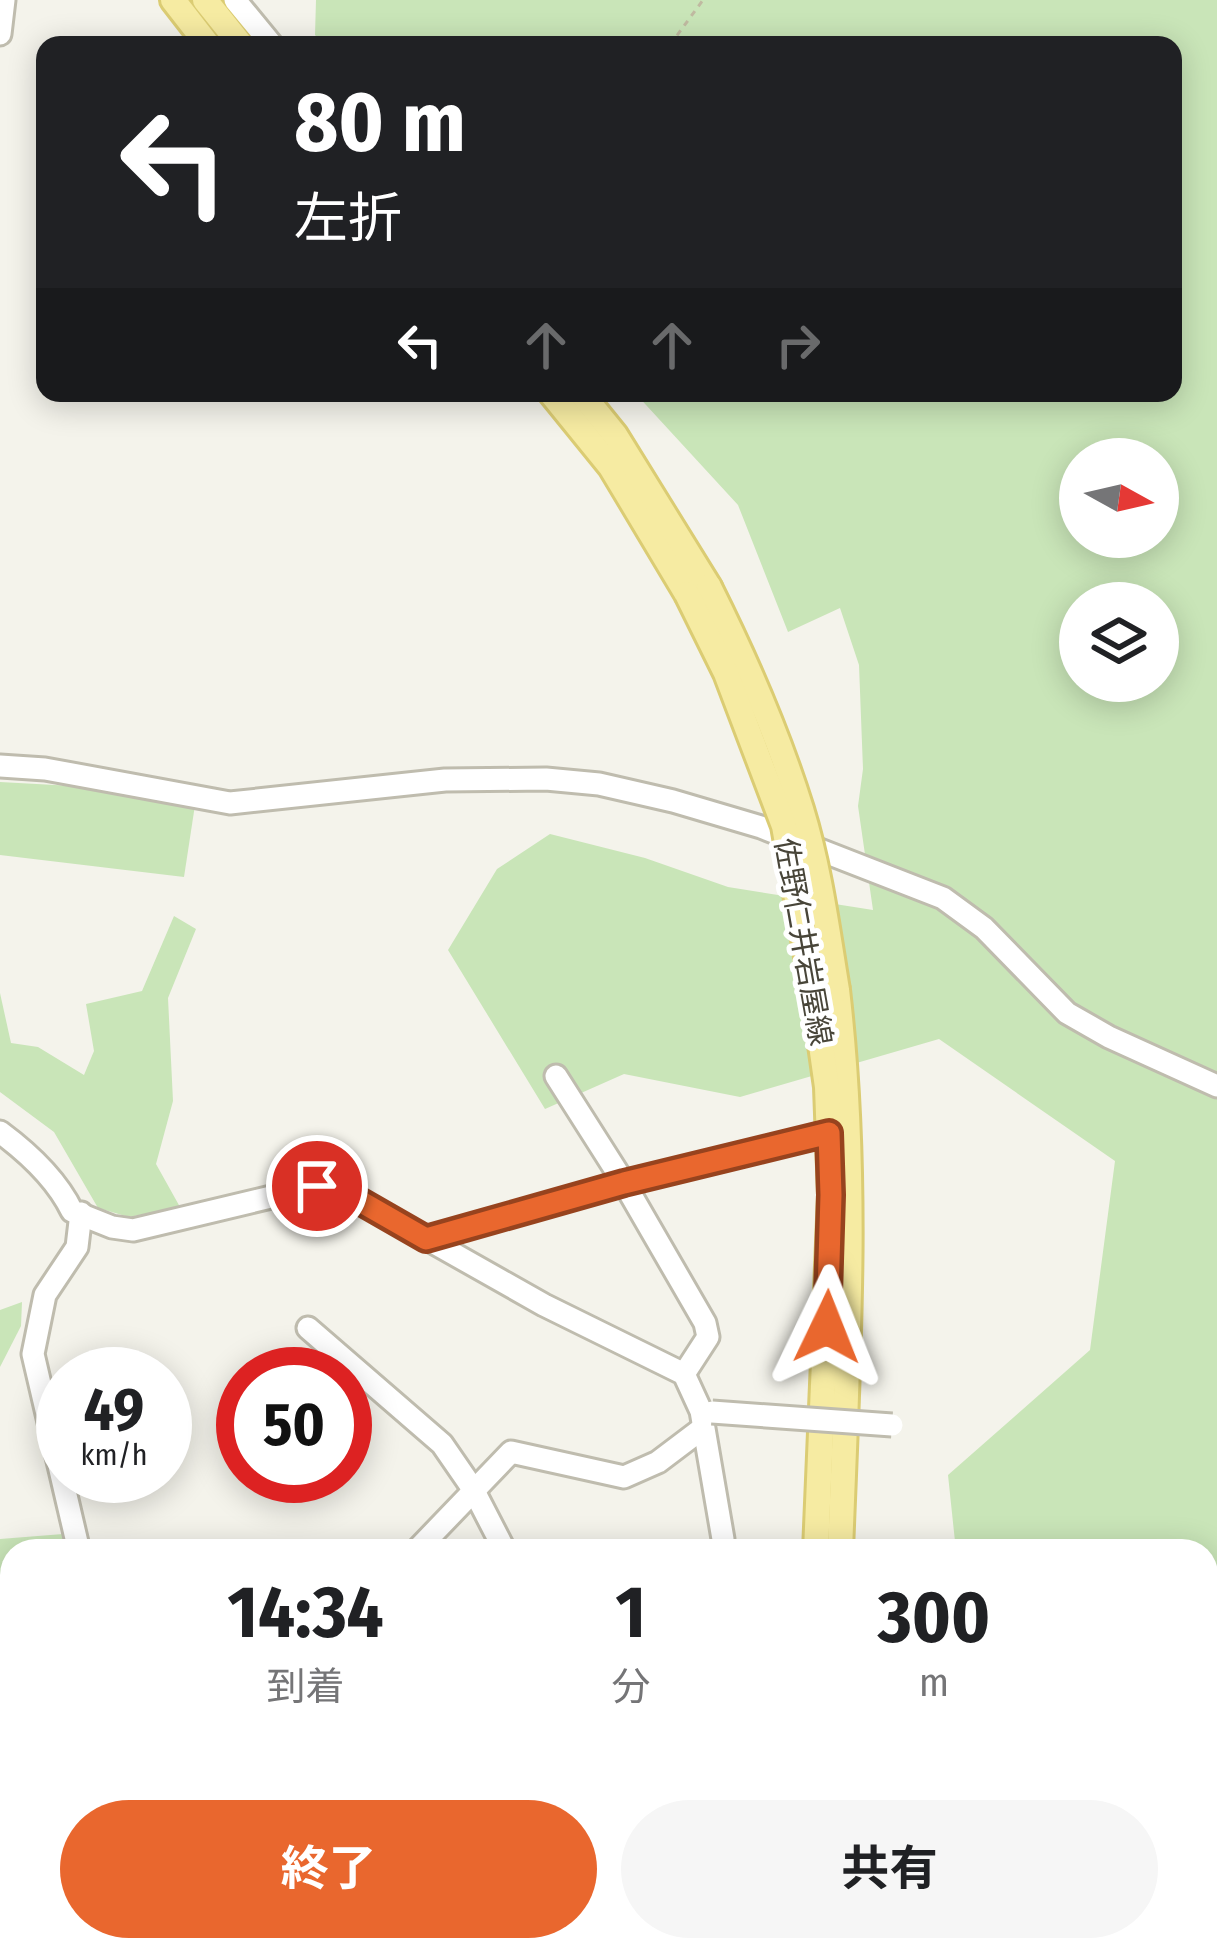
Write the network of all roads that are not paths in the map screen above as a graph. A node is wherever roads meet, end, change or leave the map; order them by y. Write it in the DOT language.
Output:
graph roads {
  1 [pos="4,0"];
  2 [pos="172,0"];
  3 [pos="205,0"];
  4 [pos="235,0"];
  5 [pos="0,34"];
  6 [pos="201,36"];
  7 [pos="234,36"];
  8 [pos="265,36"];
  9 [pos="558,402"];
  10 [pos="588,402"];
  11 [pos="698,591"];
  12 [pos="0,766"];
  13 [pos="826,993"];
  14 [pos="556,1076"];
  15 [pos="1217,1086"];
  16 [pos="0,1132"];
  17 [pos="829,1133"];
  18 [pos="624,1183"];
  19 [pos="81,1213"];
  20 [pos="426,1239"];
  21 [pos="308,1328"];
  22 [pos="685,1374"];
  23 [pos="705,1417"];
  24 [pos="892,1425"];
  25 [pos="473,1489"];
  26 [pos="76,1539"];
  27 [pos="427,1539"];
  28 [pos="499,1539"];
  29 [pos="723,1539"];
  30 [pos="817,1539"];
  31 [pos="841,1539"];
  1 -- 5 [label="street"];
  2 -- 6 [label="main road"];
  3 -- 7 [label="main road"];
  4 -- 8 [label="street"];
  9 -- 11 [label="main road, 佐野仁井岩屋線"];
  10 -- 11 [label="main road, 佐野仁井岩屋線"];
  11 -- 13 [label="main road, 佐野仁井岩屋線, bridge"];
  12 -- 15 [label="street"];
  13 -- 17 [label="main road, 佐野仁井岩屋線"];
  13 -- 31 [label="main road, 佐野仁井岩屋線"];
  14 -- 18 [label="street"];
  16 -- 19 [label="street"];
  17 -- 18 [label="street"];
  17 -- 30 [label="main road, 佐野仁井岩屋線"];
  18 -- 20 [label="street"];
  18 -- 22 [label="street"];
  19 -- 20 [label="street"];
  19 -- 26 [label="street"];
  20 -- 22 [label="street"];
  21 -- 25 [label="street"];
  22 -- 23 [label="street"];
  23 -- 24 [label="street, bridge"];
  23 -- 25 [label="street"];
  23 -- 29 [label="street"];
  25 -- 27 [label="street"];
  25 -- 28 [label="street"];
}
